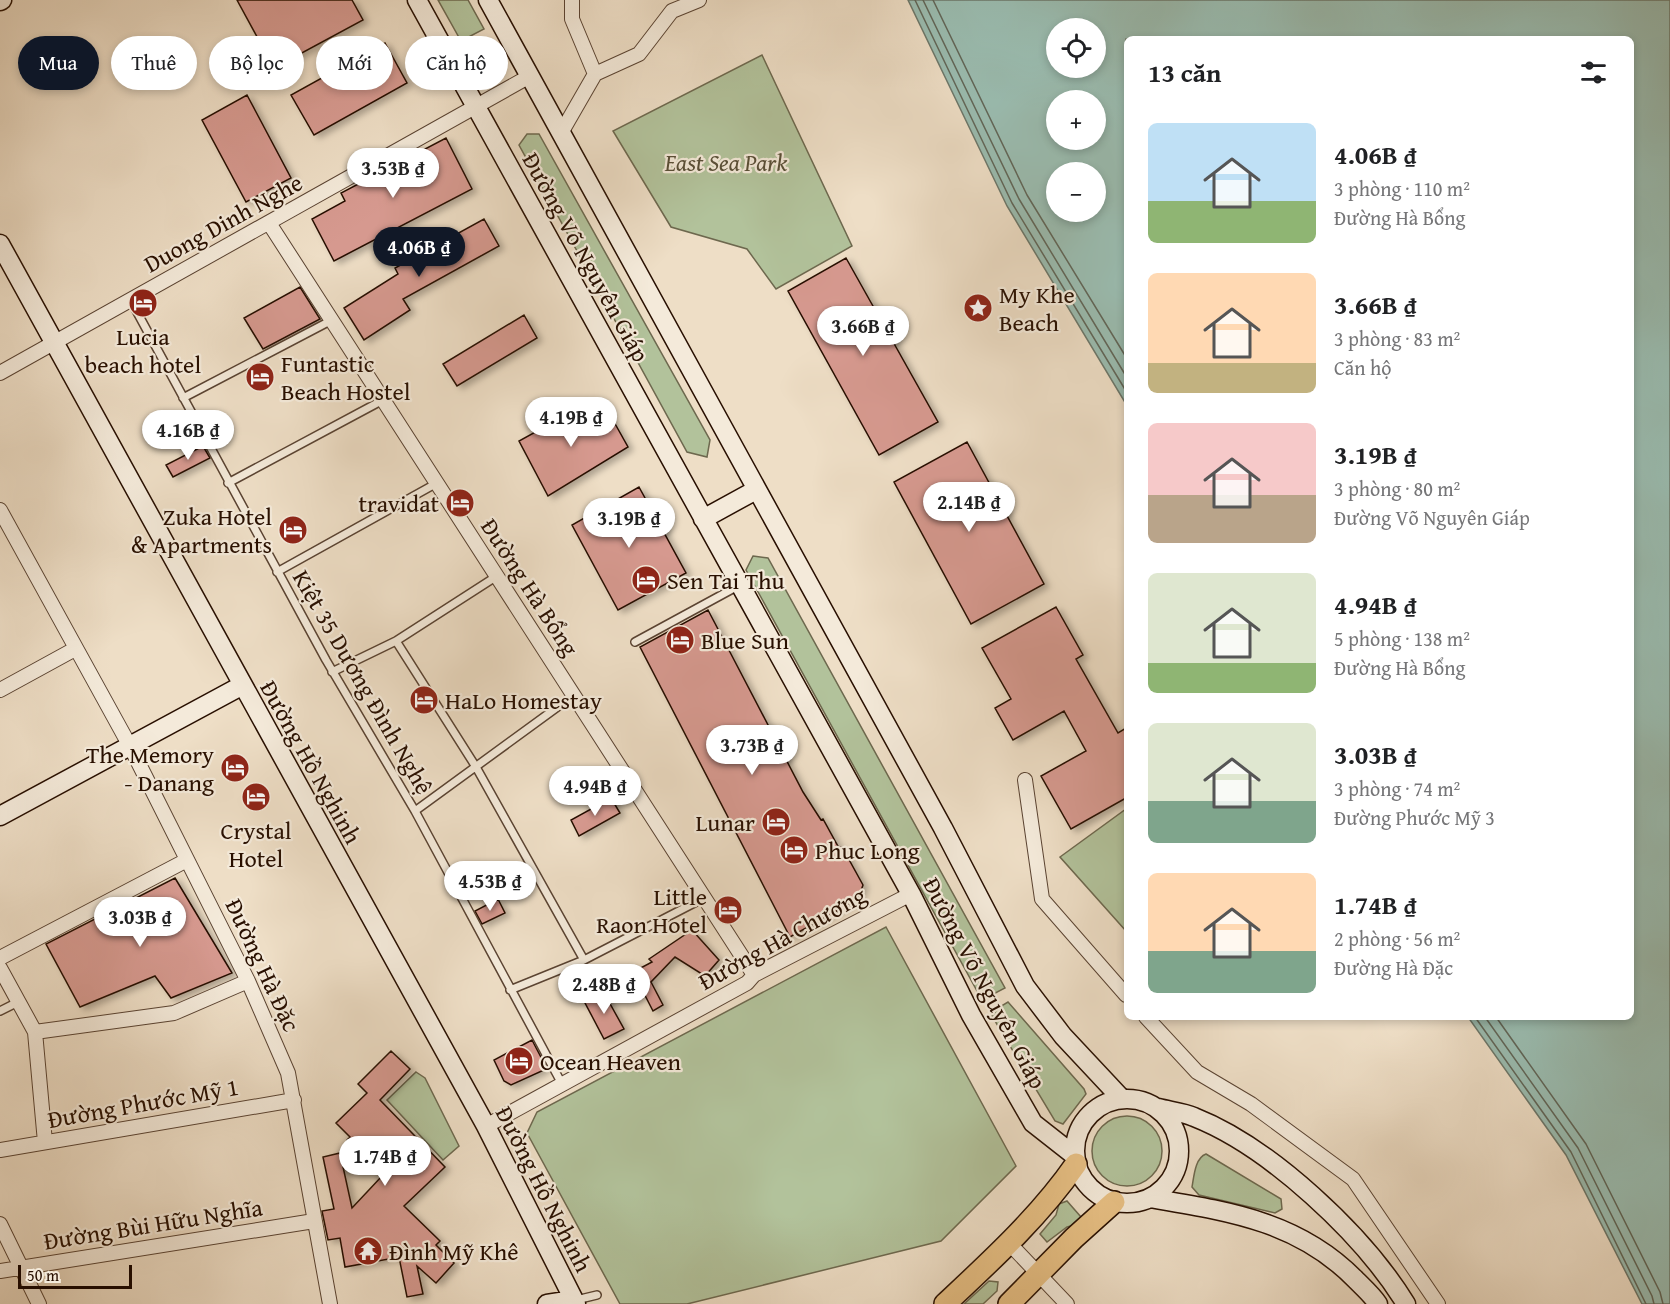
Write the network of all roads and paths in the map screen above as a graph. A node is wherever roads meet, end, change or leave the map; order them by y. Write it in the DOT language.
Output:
graph roads {
  1 [pos="417,0"];
  2 [pos="488,0"];
  3 [pos="572,0"];
  4 [pos="699,0"];
  5 [pos="595,74"];
  6 [pos="530,76"];
  7 [pos="475,106"];
  8 [pos="561,133"];
  9 [pos="269,223"];
  10 [pos="0,244"];
  11 [pos="131,301"];
  12 [pos="332,320"];
  13 [pos="54,343"];
  14 [pos="0,373"];
  15 [pos="183,399"];
  16 [pos="383,400"];
  17 [pos="228,483"];
  18 [pos="436,483"];
  19 [pos="756,490"];
  20 [pos="0,513"];
  21 [pos="703,519"];
  22 [pos="277,572"];
  23 [pos="497,576"];
  24 [pos="740,585"];
  25 [pos="396,641"];
  26 [pos="635,642"];
  27 [pos="75,649"];
  28 [pos="332,672"];
  29 [pos="241,686"];
  30 [pos="0,690"];
  31 [pos="573,695"];
  32 [pos="131,748"];
  33 [pos="476,767"];
  34 [pos="1025,780"];
  35 [pos="415,811"];
  36 [pos="0,816"];
  37 [pos="187,860"];
  38 [pos="911,894"];
  39 [pos="704,898"];
  40 [pos="0,958"];
  41 [pos="584,960"];
  42 [pos="0,968"];
  43 [pos="248,981"];
  44 [pos="751,983"];
  45 [pos="510,990"];
  46 [pos="1124,993"];
  47 [pos="18,1002"];
  48 [pos="0,1011"];
  49 [pos="1149,1020"];
  50 [pos="35,1032"];
  51 [pos="561,1084"];
  52 [pos="1122,1099"];
  53 [pos="294,1100"];
  54 [pos="1158,1108"];
  55 [pos="486,1126"];
  56 [pos="45,1142"];
  57 [pos="0,1150"];
  58 [pos="1076,1160"];
  59 [pos="1150,1198"];
  60 [pos="1114,1202"];
  61 [pos="314,1221"];
  62 [pos="0,1224"];
  63 [pos="1008,1242"];
  64 [pos="21,1267"];
  65 [pos="0,1271"];
  66 [pos="1038,1273"];
  67 [pos="597,1294"];
  68 [pos="574,1302"];
  69 [pos="39,1304"];
  70 [pos="330,1304"];
  71 [pos="547,1304"];
  72 [pos="945,1304"];
  73 [pos="1009,1304"];
  74 [pos="1067,1304"];
  75 [pos="1378,1304"];
  76 [pos="1406,1304"];
  77 [pos="1438,1304"];
  1 -- 7 [label="main road, Đường Võ Nguyên Giáp"];
  2 -- 6 [label="main road, Đường Võ Nguyên Giáp"];
  3 -- 5 [label="street"];
  4 -- 5 [label="street"];
  5 -- 8 [label="street"];
  6 -- 7 [label="street, Duong Dinh Nghe"];
  6 -- 8 [label="main road, Đường Võ Nguyên Giáp"];
  7 -- 9 [label="street, Duong Dinh Nghe"];
  7 -- 21 [label="main road, Đường Võ Nguyên Giáp"];
  8 -- 19 [label="main road, Đường Võ Nguyên Giáp"];
  9 -- 11 [label="street, Duong Dinh Nghe"];
  9 -- 12 [label="street, Đường Hà Bổng"];
  10 -- 13 [label="main road, Đường Hồ Nghinh"];
  11 -- 13 [label="street, Duong Dinh Nghe"];
  11 -- 15 [label="lane, Kiệt 35 Dương Đình Nghệ"];
  12 -- 15 [label="lane"];
  12 -- 16 [label="street, Đường Hà Bổng"];
  13 -- 14 [label="street, Duong Dinh Nghe"];
  13 -- 29 [label="main road, Đường Hồ Nghinh"];
  15 -- 17 [label="lane, Kiệt 35 Dương Đình Nghệ"];
  16 -- 17 [label="lane"];
  16 -- 18 [label="street, Đường Hà Bổng"];
  17 -- 22 [label="lane, Kiệt 35 Dương Đình Nghệ"];
  18 -- 22 [label="lane"];
  18 -- 23 [label="street, Đường Hà Bổng"];
  19 -- 21 [label="main road"];
  19 -- 52 [label="main road, Đường Võ Nguyên Giáp"];
  20 -- 27 [label="street, Đường Hà Đặc"];
  21 -- 24 [label="main road, Đường Võ Nguyên Giáp"];
  22 -- 28 [label="lane, Kiệt 35 Dương Đình Nghệ"];
  23 -- 25 [label="lane"];
  23 -- 31 [label="street, Đường Hà Bổng"];
  24 -- 26 [label="lane"];
  24 -- 38 [label="main road, Đường Võ Nguyên Giáp"];
  25 -- 28 [label="lane"];
  25 -- 33 [label="lane"];
  27 -- 30 [label="street"];
  27 -- 32 [label="street, Đường Hà Đặc"];
  28 -- 35 [label="lane, Kiệt 35 Dương Đình Nghệ"];
  29 -- 32 [label="main road"];
  29 -- 55 [label="main road, Đường Hồ Nghinh"];
  31 -- 33 [label="lane"];
  31 -- 39 [label="street, Đường Hà Bổng"];
  32 -- 36 [label="main road"];
  32 -- 37 [label="street, Đường Hà Đặc"];
  33 -- 35 [label="lane"];
  33 -- 41 [label="lane"];
  34 -- 46 [label="street"];
  35 -- 45 [label="lane, Kiệt 35 Dương Đình Nghệ"];
  37 -- 40 [label="street"];
  37 -- 43 [label="street, Đường Hà Đặc"];
  38 -- 44 [label="street, Đường Hà Chương"];
  38 -- 58 [label="main road, Đường Võ Nguyên Giáp"];
  39 -- 41 [label="lane"];
  39 -- 44 [label="street, Đường Hà Bổng"];
  41 -- 45 [label="lane"];
  42 -- 47 [label="street"];
  43 -- 50 [label="street"];
  43 -- 53 [label="street, Đường Hà Đặc"];
  44 -- 51 [label="street, Đường Hà Chương"];
  45 -- 51 [label="lane, Kiệt 35 Dương Đình Nghệ"];
  47 -- 48 [label="lane"];
  47 -- 50 [label="street"];
  49 -- 77 [label="street"];
  50 -- 56 [label="street"];
  51 -- 55 [label="street, Đường Hà Chương"];
  52 -- 54 [label="main road"];
  52 -- 58 [label="main road"];
  53 -- 56 [label="street, Đường Phước Mỹ 1"];
  53 -- 61 [label="street, Đường Hà Đặc"];
  54 -- 59 [label="main road"];
  54 -- 76 [label="main road"];
  55 -- 68 [label="main road, Đường Hồ Nghinh"];
  56 -- 57 [label="street, Đường Phước Mỹ 1"];
  58 -- 60 [label="main road"];
  58 -- 63 [label="main road"];
  59 -- 60 [label="main road"];
  59 -- 75 [label="main road"];
  60 -- 66 [label="main road"];
  61 -- 64 [label="street, Đường Bùi Hữu Nghĩa"];
  61 -- 70 [label="street, Đường Hà Đặc"];
  62 -- 64 [label="street"];
  63 -- 66 [label="street"];
  63 -- 72 [label="main road"];
  64 -- 65 [label="street, Đường Bùi Hữu Nghĩa"];
  64 -- 69 [label="street"];
  66 -- 73 [label="main road"];
  66 -- 74 [label="street"];
  67 -- 68 [label="lane"];
  68 -- 71 [label="main road"];
}
